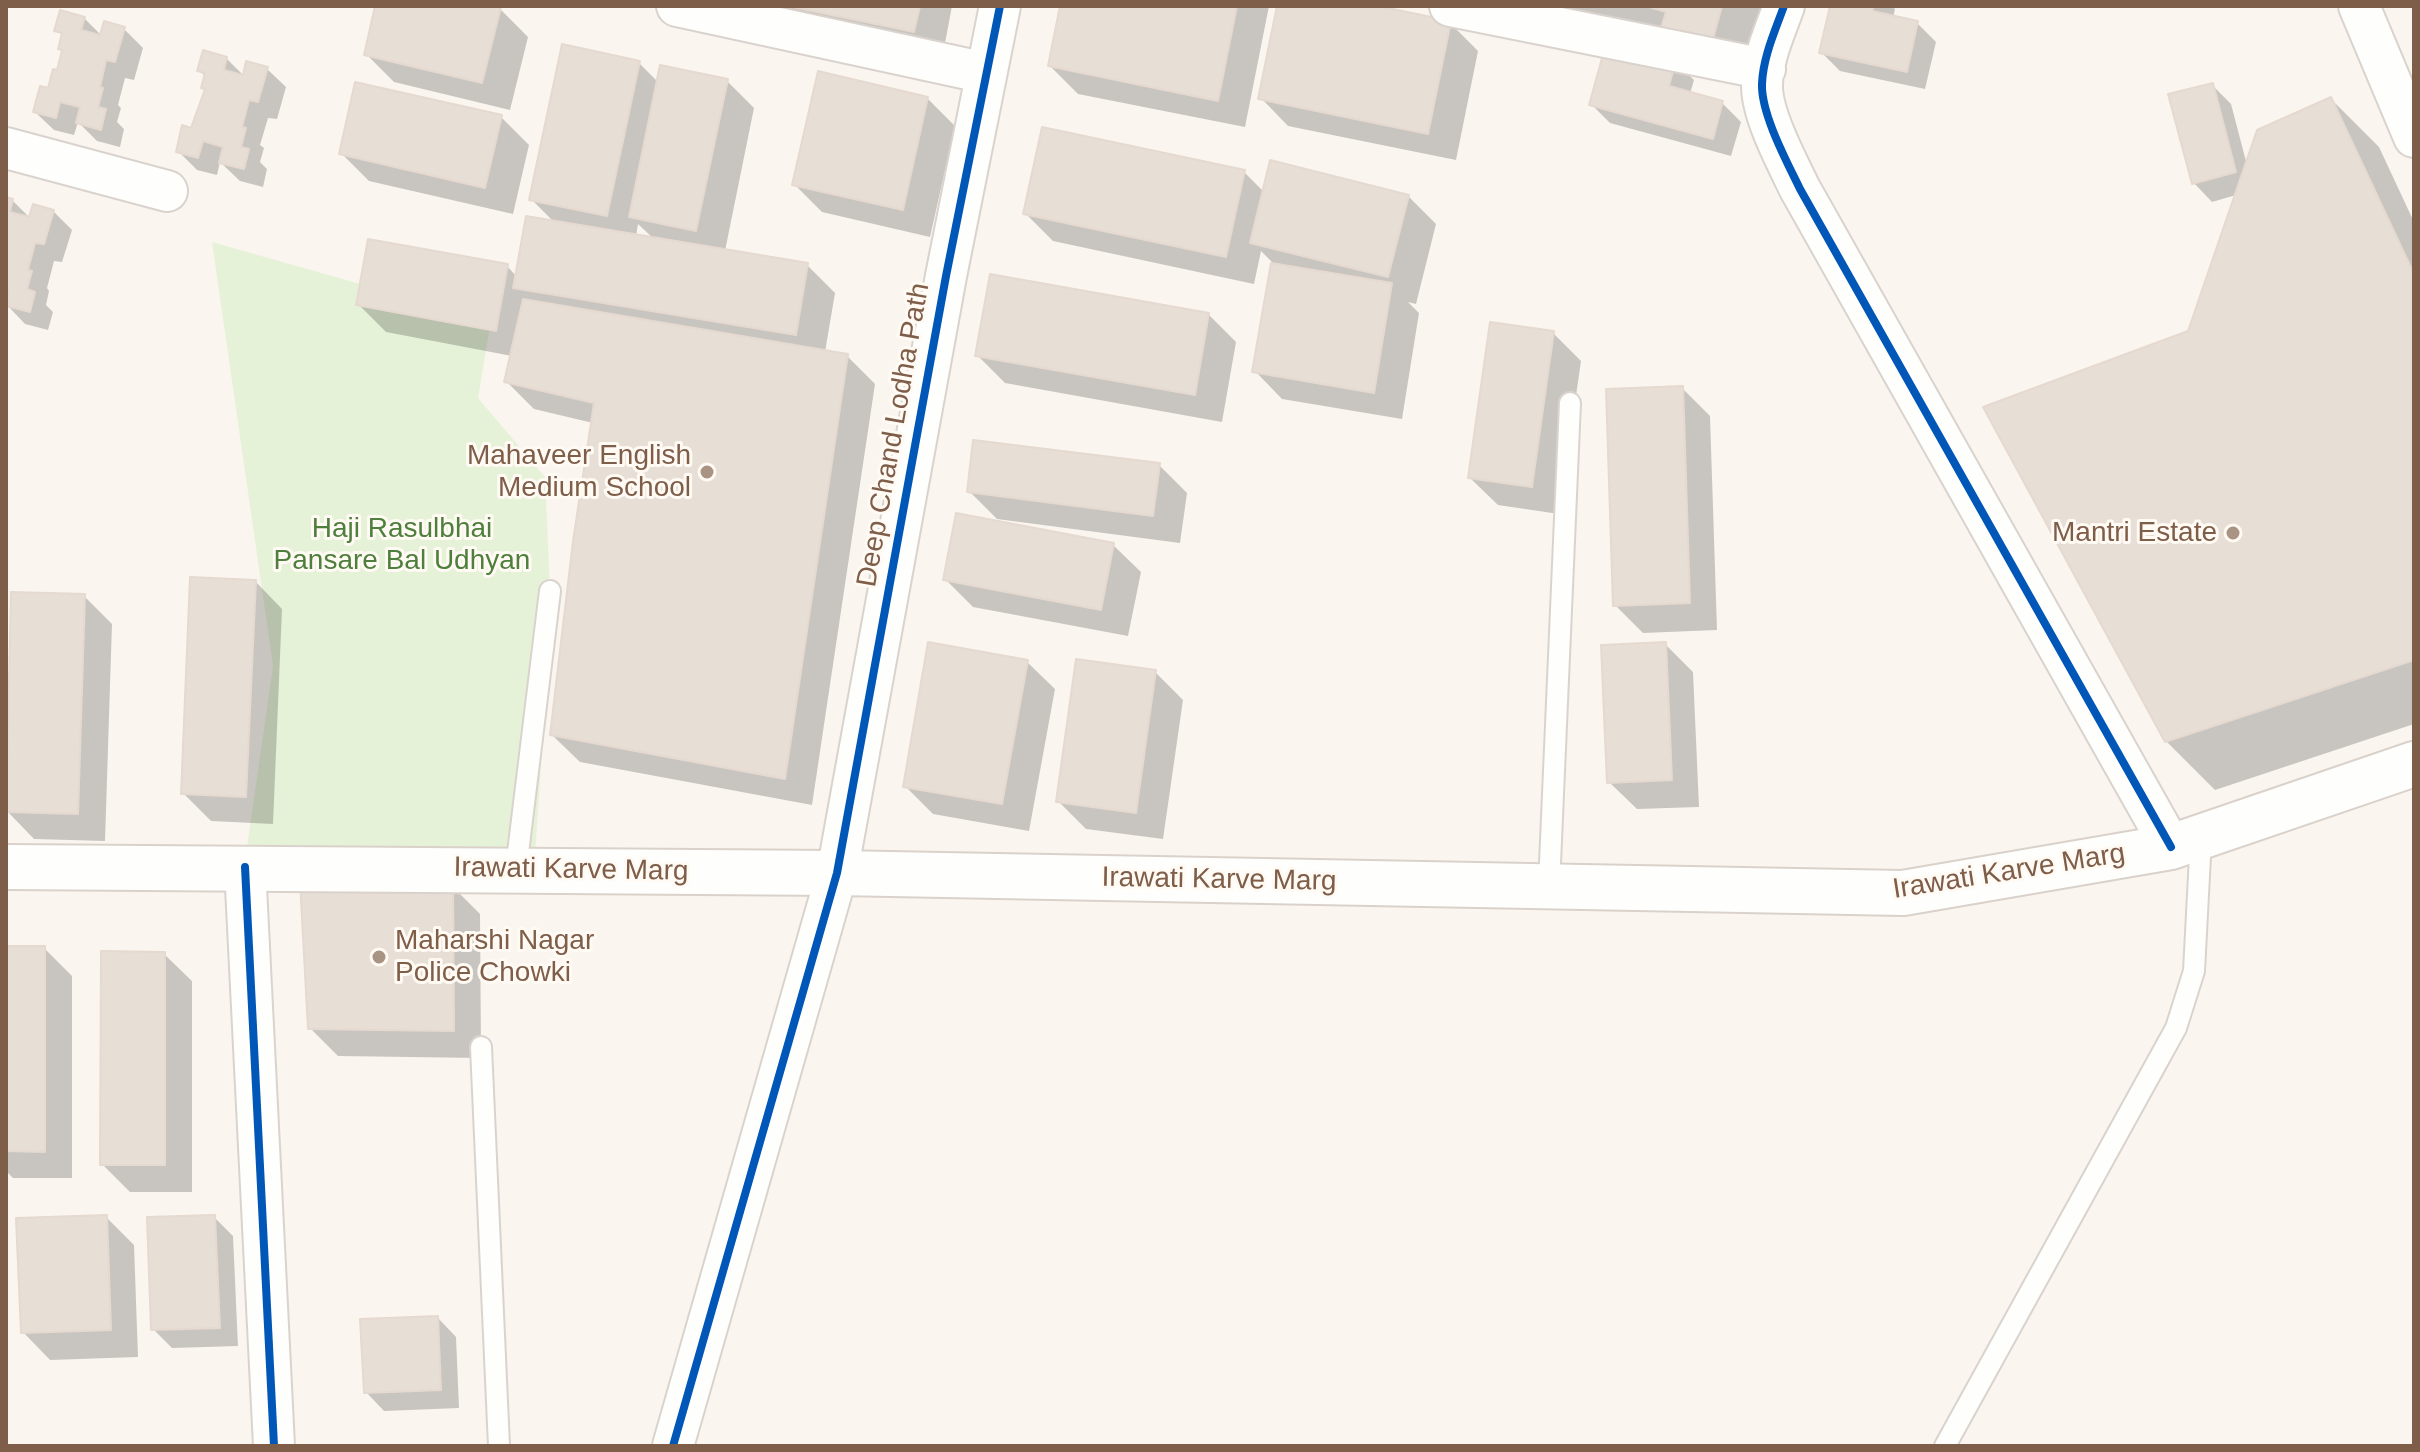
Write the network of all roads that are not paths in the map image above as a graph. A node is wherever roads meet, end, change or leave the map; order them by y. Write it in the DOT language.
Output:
graph roads {
  1 [pos="677,6"];
  2 [pos="1000,6"];
  3 [pos="1450,6"];
  4 [pos="1784,6"];
  5 [pos="2359,6"];
  6 [pos="1765,69"];
  7 [pos="986,73"];
  8 [pos="2414,137"];
  9 [pos="6,148"];
  10 [pos="167,191"];
  11 [pos="1570,403"];
  12 [pos="550,591"];
  13 [pos="2414,764"];
  14 [pos="2186,842"];
  15 [pos="6,867"];
  16 [pos="245,867"];
  17 [pos="516,869"];
  18 [pos="837,873"];
  19 [pos="1549,886"];
  20 [pos="481,1047"];
  21 [pos="274,1446"];
  22 [pos="499,1446"];
  23 [pos="673,1446"];
  24 [pos="1945,1446"];
  1 -- 7 [label="street"];
  2 -- 7 [label="street, Deep Chand Lodha Path"];
  3 -- 6 [label="street"];
  4 -- 6 [label="street"];
  5 -- 8 [label="street"];
  6 -- 14 [label="street"];
  7 -- 18 [label="street, Deep Chand Lodha Path"];
  9 -- 10 [label="street"];
  11 -- 19 [label="lane"];
  12 -- 17 [label="lane"];
  13 -- 14 [label="main road, Irawati Karve Marg"];
  14 -- 19 [label="main road, Irawati Karve Marg"];
  14 -- 24 [label="lane"];
  15 -- 16 [label="main road, Irawati Karve Marg"];
  16 -- 17 [label="main road, Irawati Karve Marg"];
  16 -- 21 [label="street"];
  17 -- 18 [label="main road, Irawati Karve Marg"];
  18 -- 19 [label="main road, Irawati Karve Marg"];
  18 -- 23 [label="street, Deep Chand Lodha Path"];
  20 -- 22 [label="lane"];
}
